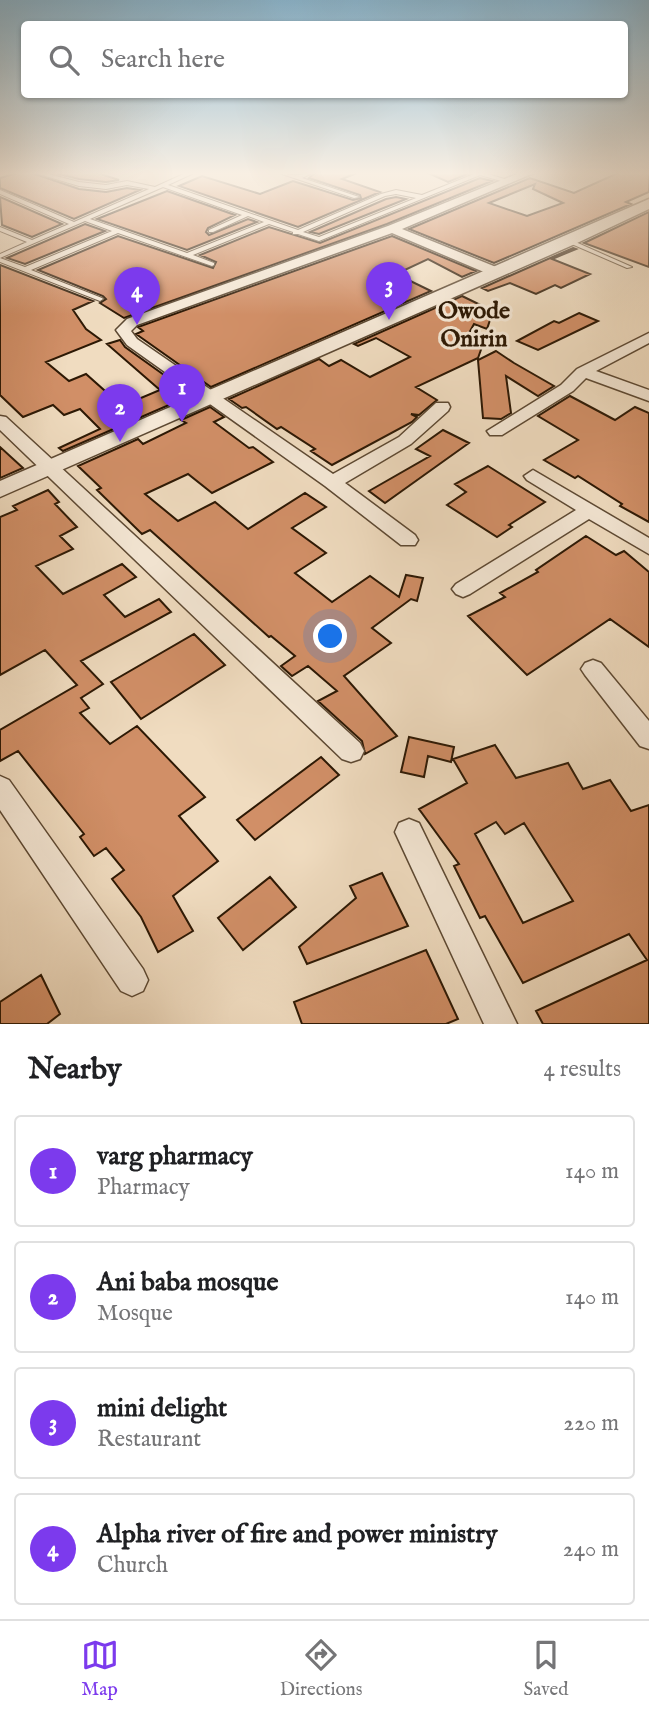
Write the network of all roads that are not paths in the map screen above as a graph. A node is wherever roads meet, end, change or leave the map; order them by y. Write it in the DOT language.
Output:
graph roads {
  1 [pos="64,220"];
  2 [pos="82,220"];
  3 [pos="86,220"];
  4 [pos="235,220"];
  5 [pos="259,220"];
  6 [pos="326,220"];
  7 [pos="368,220"];
  8 [pos="414,220"];
  9 [pos="614,220"];
  10 [pos="267,223"];
  11 [pos="74,224"];
  12 [pos="0,229"];
  13 [pos="392,229"];
  14 [pos="117,230"];
  15 [pos="211,230"];
  16 [pos="295,233"];
  17 [pos="569,241"];
  18 [pos="32,242"];
  19 [pos="188,255"];
  20 [pos="0,258"];
  21 [pos="212,264"];
  22 [pos="629,267"];
  23 [pos="24,270"];
  24 [pos="496,272"];
  25 [pos="100,299"];
  26 [pos="649,337"];
  27 [pos="583,372"];
  28 [pos="649,396"];
  29 [pos="210,399"];
  30 [pos="442,407"];
  31 [pos="0,421"];
  32 [pos="496,431"];
  33 [pos="49,468"];
  34 [pos="533,476"];
  35 [pos="332,482"];
  36 [pos="0,489"];
  37 [pos="587,512"];
  38 [pos="408,540"];
  39 [pos="649,547"];
  40 [pos="463,589"];
  41 [pos="593,669"];
  42 [pos="649,739"];
  43 [pos="351,751"];
  44 [pos="0,788"];
  45 [pos="409,832"];
  46 [pos="132,980"];
  47 [pos="501,1024"];
  1 -- 11 [label="lane"];
  2 -- 11 [label="lane"];
  3 -- 14 [label="lane"];
  4 -- 15 [label="lane"];
  5 -- 10 [label="lane"];
  6 -- 16 [label="lane"];
  7 -- 16 [label="lane"];
  8 -- 13 [label="street"];
  9 -- 17 [label="street"];
  10 -- 16 [label="lane"];
  10 -- 19 [label="lane"];
  11 -- 18 [label="lane"];
  12 -- 18 [label="lane"];
  13 -- 24 [label="street"];
  13 -- 29 [label="street"];
  14 -- 19 [label="lane"];
  14 -- 23 [label="lane"];
  17 -- 22 [label="lane"];
  17 -- 24 [label="street"];
  18 -- 20 [label="lane"];
  19 -- 21 [label="lane"];
  20 -- 23 [label="lane"];
  23 -- 25 [label="lane"];
  24 -- 29 [label="street"];
  26 -- 27 [label="street"];
  27 -- 28 [label="street"];
  27 -- 32 [label="street"];
  29 -- 33 [label="street"];
  29 -- 35 [label="street"];
  30 -- 35 [label="street"];
  31 -- 33 [label="street"];
  33 -- 36 [label="street"];
  33 -- 43 [label="street"];
  34 -- 37 [label="street"];
  35 -- 38 [label="street"];
  37 -- 39 [label="street"];
  37 -- 40 [label="street"];
  41 -- 42 [label="street"];
  44 -- 46 [label="street"];
  45 -- 47 [label="street"];
}
